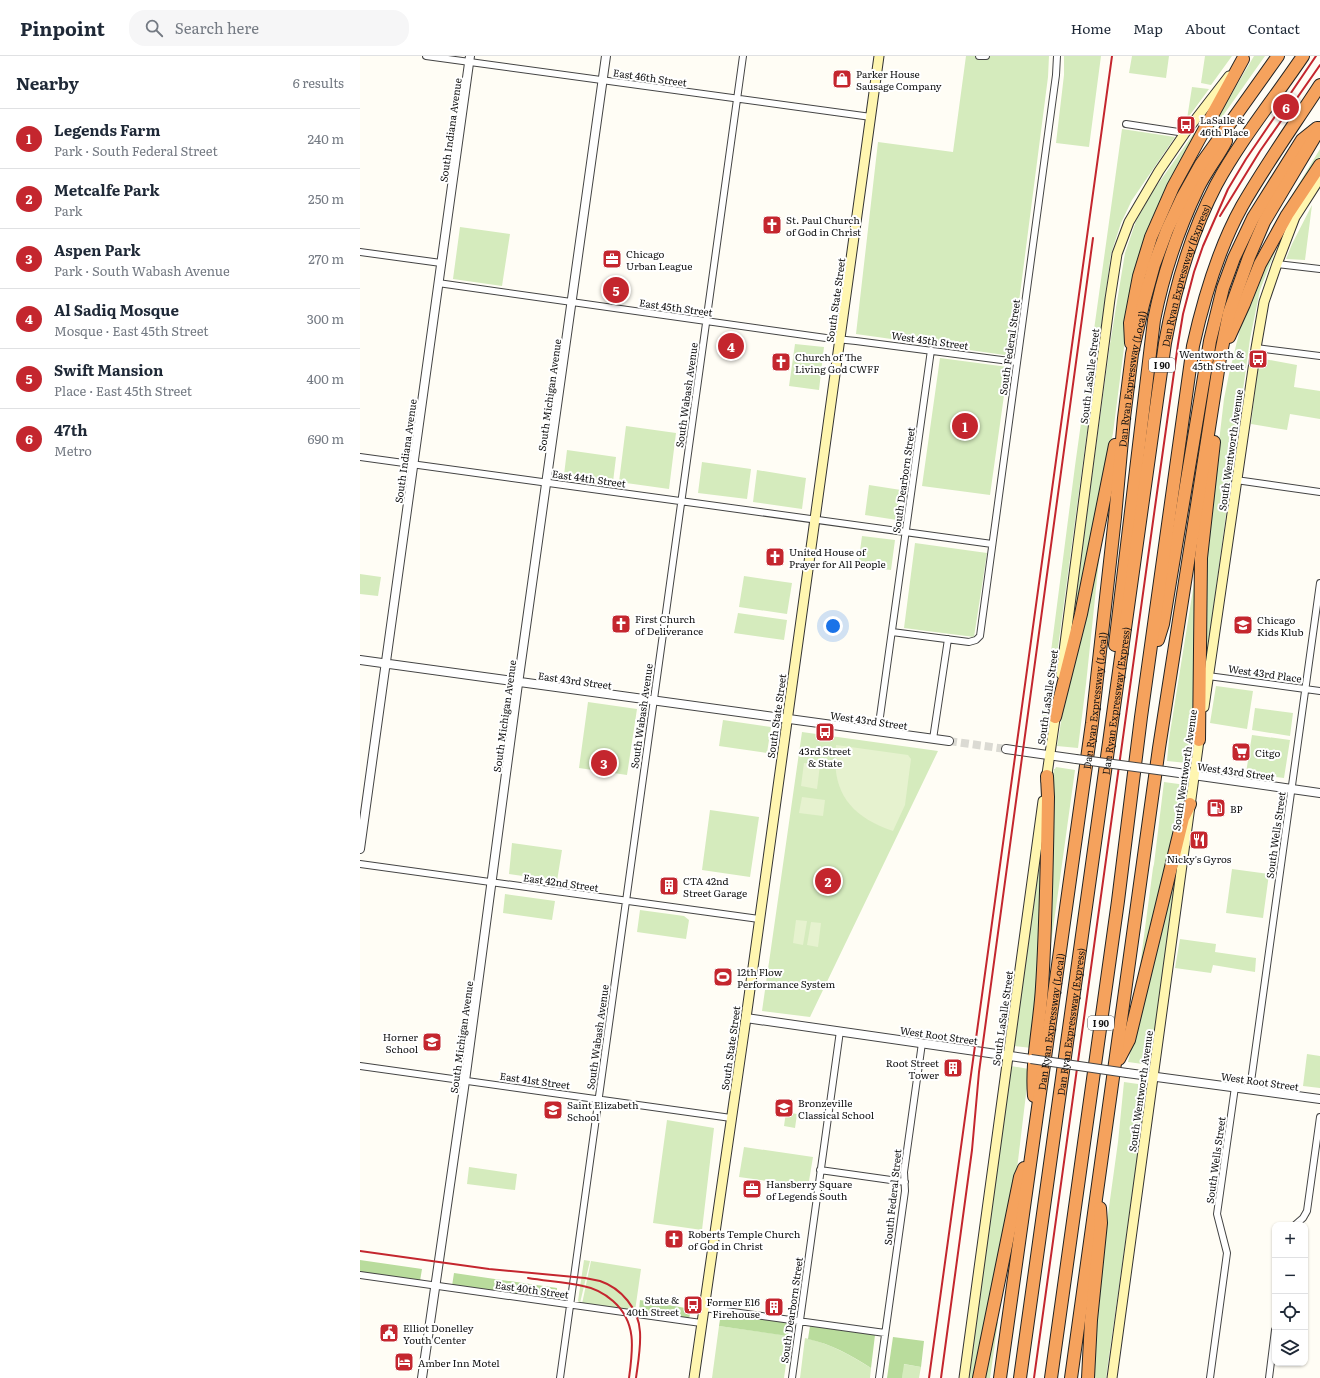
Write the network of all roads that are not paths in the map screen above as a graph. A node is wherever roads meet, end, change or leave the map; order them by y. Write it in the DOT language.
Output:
graph roads {
  1 [pos="426,56"];
  2 [pos="606,56"];
  3 [pos="743,56"];
  4 [pos="879,56"];
  5 [pos="979,56"];
  6 [pos="986,56"];
  7 [pos="1057,56"];
  8 [pos="1278,56"];
  9 [pos="1303,56"];
  10 [pos="1244,58"];
  11 [pos="470,59"];
  12 [pos="603,80"];
  13 [pos="1320,85"];
  14 [pos="737,99"];
  15 [pos="1247,99"];
  16 [pos="871,117"];
  17 [pos="1126,124"];
  18 [pos="1320,127"];
  19 [pos="1185,133"];
  20 [pos="1320,165"];
  21 [pos="1319,182"];
  22 [pos="360,252"];
  23 [pos="441,263"];
  24 [pos="1276,264"];
  25 [pos="1320,269"];
  26 [pos="438,283"];
  27 [pos="572,302"];
  28 [pos="706,321"];
  29 [pos="840,339"];
  30 [pos="1256,348"];
  31 [pos="931,350"];
  32 [pos="1132,354"];
  33 [pos="1320,356"];
  34 [pos="1220,358"];
  35 [pos="1017,362"];
  36 [pos="1212,405"];
  37 [pos="1124,418"];
  38 [pos="360,456"];
  39 [pos="413,464"];
  40 [pos="1236,480"];
  41 [pos="547,482"];
  42 [pos="1320,492"];
  43 [pos="681,501"];
  44 [pos="815,519"];
  45 [pos="906,532"];
  46 [pos="992,544"];
  47 [pos="1320,583"];
  48 [pos="892,632"];
  49 [pos="948,639"];
  50 [pos="360,660"];
  51 [pos="386,664"];
  52 [pos="1148,667"];
  53 [pos="1208,676"];
  54 [pos="519,682"];
  55 [pos="1305,689"];
  56 [pos="1320,691"];
  57 [pos="654,700"];
  58 [pos="1114,707"];
  59 [pos="1055,717"];
  60 [pos="787,719"];
  61 [pos="878,731"];
  62 [pos="933,739"];
  63 [pos="1199,740"];
  64 [pos="949,741"];
  65 [pos="1006,749"];
  66 [pos="1050,755"];
  67 [pos="1047,776"];
  68 [pos="1195,776"];
  69 [pos="1292,789"];
  70 [pos="1320,793"];
  71 [pos="1190,804"];
  72 [pos="360,849"];
  73 [pos="360,864"];
  74 [pos="492,882"];
  75 [pos="626,901"];
  76 [pos="759,919"];
  77 [pos="746,1018"];
  78 [pos="840,1031"];
  79 [pos="922,1043"];
  80 [pos="1008,1056"];
  81 [pos="360,1066"];
  82 [pos="1114,1068"];
  83 [pos="1154,1076"];
  84 [pos="465,1081"];
  85 [pos="1235,1088"];
  86 [pos="1250,1089"];
  87 [pos="598,1099"];
  88 [pos="1320,1099"];
  89 [pos="1320,1117"];
  90 [pos="731,1118"];
  91 [pos="1036,1118"];
  92 [pos="1032,1148"];
  93 [pos="820,1170"];
  94 [pos="1099,1171"];
  95 [pos="905,1182"];
  96 [pos="1298,1222"];
  97 [pos="360,1275"];
  98 [pos="435,1285"];
  99 [pos="570,1304"];
  100 [pos="704,1308"];
  101 [pos="799,1321"];
  102 [pos="701,1323"];
  103 [pos="884,1333"];
  104 [pos="1272,1351"];
  105 [pos="422,1378"];
  106 [pos="560,1378"];
  107 [pos="694,1378"];
  108 [pos="792,1378"];
  109 [pos="879,1378"];
  110 [pos="964,1378"];
  111 [pos="979,1378"];
  112 [pos="1000,1378"];
  113 [pos="1020,1378"];
  114 [pos="1051,1378"];
  115 [pos="1071,1378"];
  116 [pos="1088,1378"];
  117 [pos="1112,1378"];
  118 [pos="1210,1378"];
  119 [pos="1268,1378"];
  1 -- 11 [label="street, East 46th Street"];
  2 -- 12 [label="street, South Michigan Avenue"];
  3 -- 14 [label="street, South Wabash Avenue"];
  4 -- 16 [label="main road, South State Street"];
  5 -- 6 [label="street"];
  7 -- 35 [label="street, South Federal Street"];
  8 -- 15 [label="highway, Dan Ryan Expressway (Local)"];
  9 -- 58 [label="highway, Dan Ryan Expressway (Express) / I 90"];
  10 -- 19 [label="main road, South LaSalle Street"];
  10 -- 32 [label="highway"];
  11 -- 12 [label="street, East 46th Street"];
  11 -- 23 [label="street, South Indiana Avenue"];
  12 -- 14 [label="street, East 46th Street"];
  12 -- 27 [label="street, South Michigan Avenue"];
  13 -- 52 [label="highway, I 90"];
  14 -- 16 [label="street, East 46th Street"];
  14 -- 28 [label="street, South Wabash Avenue"];
  15 -- 32 [label="highway, Dan Ryan Expressway (Local)"];
  15 -- 58 [label="highway"];
  16 -- 29 [label="main road, South State Street"];
  17 -- 19 [label="street"];
  18 -- 34 [label="highway, I 90"];
  18 -- 52 [label="highway"];
  19 -- 59 [label="main road, South LaSalle Street"];
  20 -- 34 [label="highway"];
  21 -- 24 [label="main road, South Wentworth Avenue"];
  22 -- 23 [label="street"];
  23 -- 26 [label="street, South Indiana Avenue"];
  24 -- 25 [label="street"];
  24 -- 30 [label="main road, South Wentworth Avenue"];
  26 -- 27 [label="street, East 45th Street"];
  26 -- 39 [label="street, South Indiana Avenue"];
  27 -- 28 [label="street, East 45th Street"];
  27 -- 41 [label="street, South Michigan Avenue"];
  28 -- 29 [label="street, East 45th Street"];
  28 -- 43 [label="street, South Wabash Avenue"];
  29 -- 31 [label="street, West 45th Street"];
  29 -- 44 [label="main road, South State Street"];
  30 -- 33 [label="street"];
  30 -- 40 [label="main road, South Wentworth Avenue"];
  31 -- 35 [label="street, West 45th Street"];
  31 -- 45 [label="street, South Dearborn Street"];
  32 -- 37 [label="highway, Dan Ryan Expressway (Local)"];
  34 -- 36 [label="highway, I 90"];
  35 -- 46 [label="street, South Federal Street"];
  36 -- 63 [label="highway"];
  36 -- 82 [label="highway, I 90"];
  37 -- 59 [label="highway"];
  37 -- 91 [label="highway, Dan Ryan Expressway (Local)"];
  38 -- 39 [label="street, East 44th Street"];
  39 -- 41 [label="street, East 44th Street"];
  39 -- 51 [label="street, South Indiana Avenue"];
  40 -- 42 [label="street"];
  40 -- 53 [label="main road, South Wentworth Avenue"];
  41 -- 43 [label="street, East 44th Street"];
  41 -- 54 [label="street, South Michigan Avenue"];
  43 -- 44 [label="street, East 44th Street"];
  43 -- 57 [label="street, South Wabash Avenue"];
  44 -- 45 [label="street, East 44th Street"];
  44 -- 60 [label="main road, South State Street"];
  45 -- 46 [label="street, East 44th Street"];
  45 -- 48 [label="street, South Dearborn Street"];
  46 -- 49 [label="street, South Federal Street"];
  47 -- 55 [label="street, South Wells Street"];
  48 -- 49 [label="street"];
  48 -- 61 [label="street, South Dearborn Street"];
  49 -- 62 [label="street"];
  50 -- 51 [label="street, East 43rd Street"];
  51 -- 54 [label="street, East 43rd Street"];
  51 -- 72 [label="street, South Indiana Avenue"];
  52 -- 114 [label="highway, I 90"];
  53 -- 55 [label="street, West 43rd Place"];
  53 -- 63 [label="main road, South Wentworth Avenue"];
  54 -- 57 [label="street, East 43rd Street"];
  54 -- 74 [label="street, South Michigan Avenue"];
  55 -- 56 [label="street, West 43rd Place"];
  55 -- 69 [label="street, South Wells Street"];
  57 -- 60 [label="street, East 43rd Street"];
  57 -- 75 [label="street, South Wabash Avenue"];
  58 -- 113 [label="highway, Dan Ryan Expressway (Express) / I 90"];
  59 -- 66 [label="main road, South LaSalle Street"];
  60 -- 61 [label="street, West 43rd Street"];
  60 -- 76 [label="main road, South State Street"];
  61 -- 62 [label="street, West 43rd Street"];
  62 -- 64 [label="street, West 43rd Street"];
  63 -- 68 [label="main road, South Wentworth Avenue"];
  65 -- 66 [label="street, West 43rd Street"];
  66 -- 67 [label="main road, South LaSalle Street"];
  66 -- 68 [label="street, West 43rd Street, bridge"];
  67 -- 80 [label="main road, South LaSalle Street"];
  67 -- 91 [label="highway"];
  68 -- 69 [label="street, West 43rd Street"];
  68 -- 71 [label="main road, South Wentworth Avenue"];
  69 -- 70 [label="street, West 43rd Street"];
  69 -- 86 [label="street, South Wells Street"];
  71 -- 82 [label="highway"];
  71 -- 83 [label="main road, South Wentworth Avenue"];
  73 -- 74 [label="street, East 42nd Street"];
  74 -- 75 [label="street, East 42nd Street"];
  74 -- 84 [label="street, South Michigan Avenue"];
  75 -- 76 [label="street, East 42nd Street"];
  75 -- 87 [label="street, South Wabash Avenue"];
  76 -- 77 [label="main road, South State Street"];
  77 -- 78 [label="street, West Root Street"];
  77 -- 90 [label="main road, South State Street"];
  78 -- 79 [label="street, West Root Street"];
  78 -- 93 [label="street, South Dearborn Street"];
  79 -- 80 [label="street, West Root Street"];
  79 -- 95 [label="street, South Federal Street"];
  80 -- 83 [label="street, West Root Street, bridge"];
  80 -- 110 [label="main road, South LaSalle Street"];
  81 -- 84 [label="street, East 41st Street"];
  82 -- 94 [label="highway, I 90"];
  83 -- 85 [label="street, West Root Street"];
  83 -- 117 [label="main road, South Wentworth Avenue"];
  84 -- 87 [label="street, East 41st Street"];
  84 -- 98 [label="street, South Michigan Avenue"];
  85 -- 86 [label="street, West Root Street"];
  85 -- 118 [label="street, South Wells Street"];
  86 -- 88 [label="street, West Root Street"];
  87 -- 90 [label="street, East 41st Street"];
  87 -- 99 [label="street, South Wabash Avenue"];
  89 -- 96 [label="street"];
  90 -- 100 [label="main road, South State Street"];
  91 -- 92 [label="highway, Dan Ryan Expressway (Local)"];
  92 -- 111 [label="highway"];
  92 -- 112 [label="highway, Dan Ryan Expressway (Local)"];
  93 -- 95 [label="street"];
  93 -- 101 [label="street, South Dearborn Street"];
  94 -- 115 [label="highway, I 90"];
  94 -- 116 [label="highway"];
  95 -- 103 [label="street, South Federal Street"];
  97 -- 98 [label="street, East 40th Street"];
  98 -- 99 [label="street, East 40th Street"];
  98 -- 105 [label="street, South Michigan Avenue"];
  99 -- 102 [label="street, East 40th Street"];
  99 -- 106 [label="street, South Wabash Avenue"];
  100 -- 101 [label="street"];
  100 -- 102 [label="main road, South State Street"];
  101 -- 103 [label="street"];
  101 -- 108 [label="street, South Dearborn Street"];
  102 -- 107 [label="main road, South State Street"];
  103 -- 109 [label="street, South Federal Street"];
  104 -- 119 [label="street"];
}
